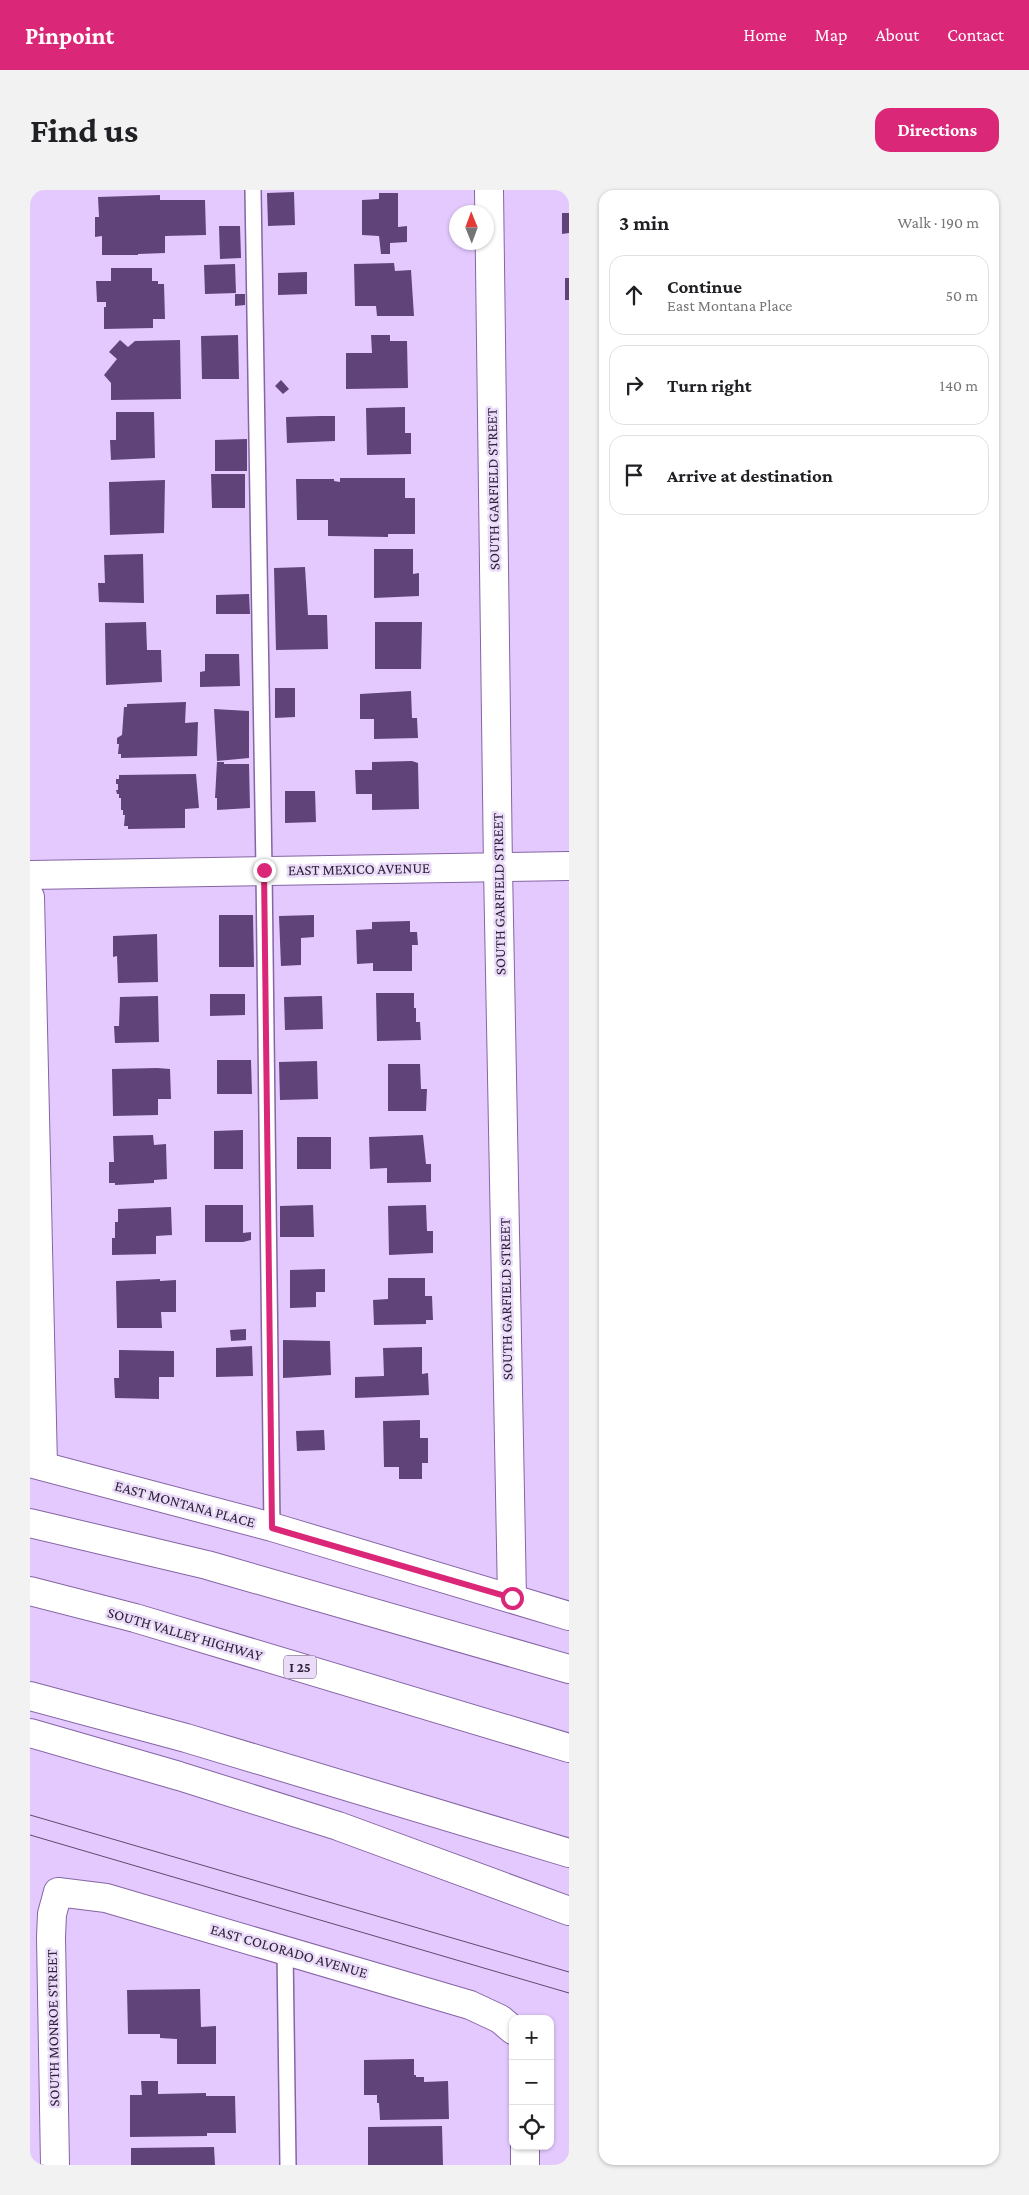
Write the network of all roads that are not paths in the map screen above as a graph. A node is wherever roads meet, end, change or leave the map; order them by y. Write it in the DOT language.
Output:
graph roads {
  1 [pos="254,190"];
  2 [pos="489,190"];
  3 [pos="569,866"];
  4 [pos="498,868"];
  5 [pos="264,870"];
  6 [pos="30,875"];
  7 [pos="30,897"];
  8 [pos="36,1465"];
  9 [pos="30,1523"];
  10 [pos="272,1528"];
  11 [pos="30,1591"];
  12 [pos="512,1598"];
  13 [pos="569,1616"];
  14 [pos="569,1669"];
  15 [pos="30,1696"];
  16 [pos="30,1733"];
  17 [pos="569,1748"];
  18 [pos="569,1852"];
  19 [pos="58,1892"];
  20 [pos="569,1911"];
  21 [pos="285,1950"];
  22 [pos="509,2027"];
  23 [pos="525,2150"];
  24 [pos="55,2165"];
  25 [pos="288,2165"];
  26 [pos="525,2165"];
  1 -- 5 [label="lane"];
  2 -- 4 [label="main road, SOUTH GARFIELD STREET"];
  3 -- 4 [label="main road, EAST MEXICO AVENUE"];
  4 -- 5 [label="main road, EAST MEXICO AVENUE"];
  4 -- 12 [label="main road, SOUTH GARFIELD STREET"];
  5 -- 6 [label="main road, EAST MEXICO AVENUE"];
  5 -- 10 [label="lane"];
  7 -- 8 [label="main road"];
  8 -- 10 [label="main road, EAST MONTANA PLACE"];
  9 -- 14 [label="main road"];
  10 -- 12 [label="main road, EAST MONTANA PLACE"];
  11 -- 17 [label="main road, SOUTH VALLEY HIGHWAY / I 25"];
  12 -- 13 [label="main road, EAST MONTANA PLACE"];
  15 -- 18 [label="main road"];
  16 -- 20 [label="main road"];
  19 -- 21 [label="main road, EAST COLORADO AVENUE"];
  19 -- 24 [label="main road, SOUTH MONROE STREET"];
  21 -- 22 [label="main road, EAST COLORADO AVENUE"];
  21 -- 25 [label="lane"];
  23 -- 26 [label="main road"];
}
